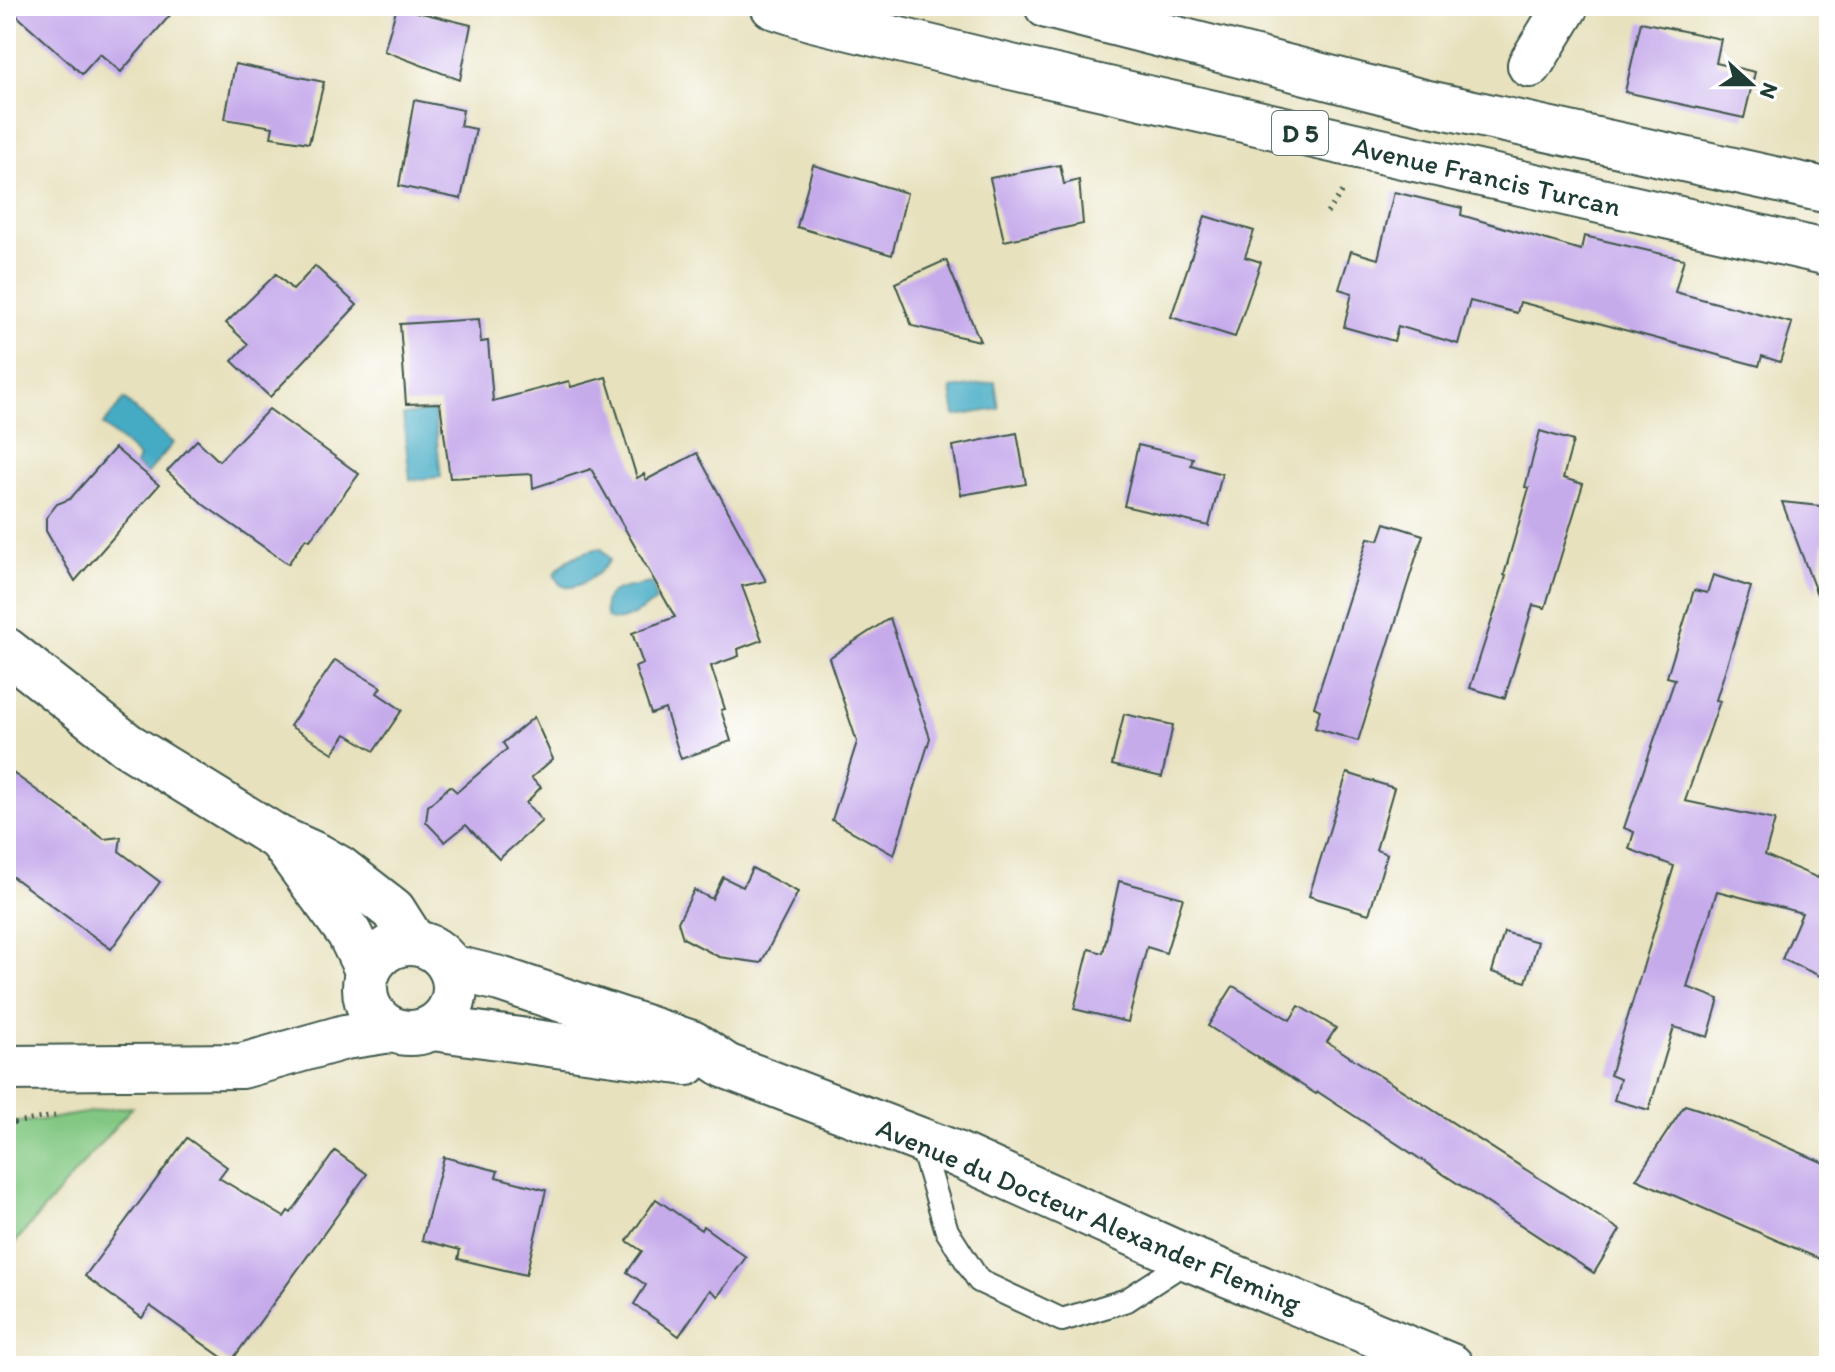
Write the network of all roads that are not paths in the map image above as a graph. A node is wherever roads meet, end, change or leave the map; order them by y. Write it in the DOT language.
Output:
graph roads {
  1 [pos="773,6"];
  2 [pos="1047,6"];
  3 [pos="1566,6"];
  4 [pos="1530,65"];
  5 [pos="1829,191"];
  6 [pos="1829,253"];
  7 [pos="6,650"];
  8 [pos="278,838"];
  9 [pos="414,943"];
  10 [pos="450,967"];
  11 [pos="368,972"];
  12 [pos="412,1029"];
  13 [pos="726,1066"];
  14 [pos="6,1068"];
  15 [pos="920,1141"];
  16 [pos="1190,1259"];
  17 [pos="1451,1366"];
  1 -- 6 [label="main road, Avenue Francis Turcan / D 5"];
  2 -- 5 [label="main road, Avenue Francis Turcan / D 5"];
  3 -- 4 [label="main road"];
  7 -- 8 [label="main road"];
  8 -- 9 [label="main road"];
  8 -- 11 [label="main road"];
  9 -- 10 [label="main road"];
  9 -- 11 [label="main road"];
  10 -- 12 [label="main road"];
  10 -- 13 [label="main road, Avenue du Docteur Alexander Fleming"];
  11 -- 12 [label="main road"];
  12 -- 13 [label="main road, Avenue du Docteur Alexander Fleming"];
  12 -- 14 [label="main road, Avenue du Docteur Alexander Fleming"];
  13 -- 15 [label="main road, Avenue du Docteur Alexander Fleming"];
  15 -- 16 [label="main road, Avenue du Docteur Alexander Fleming"];
  15 -- 16 [label="lane"];
  16 -- 17 [label="main road, Avenue du Docteur Alexander Fleming"];
}
